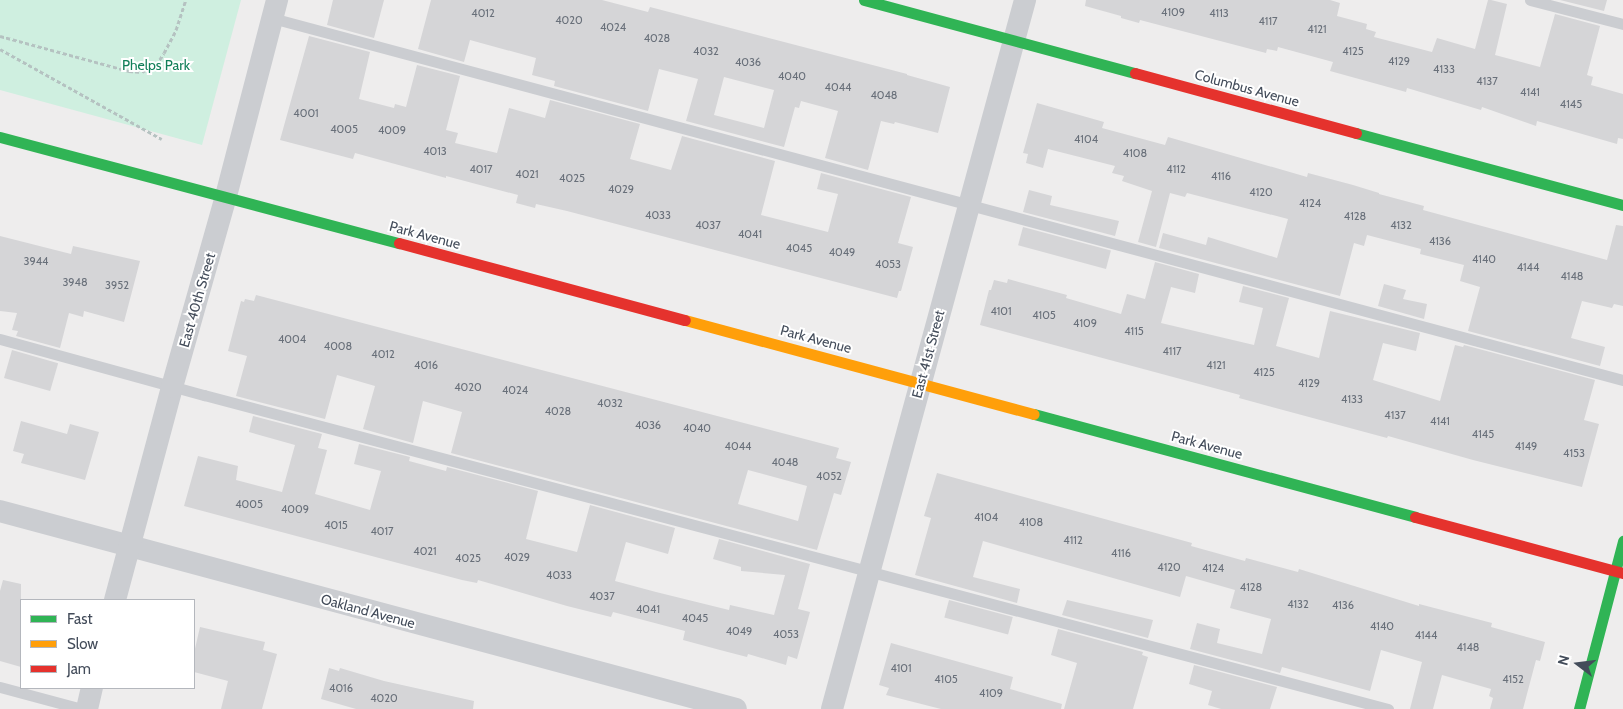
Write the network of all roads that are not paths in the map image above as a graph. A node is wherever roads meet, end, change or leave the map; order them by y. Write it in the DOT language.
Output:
graph roads {
  1 [pos="864,0"];
  2 [pos="1025,0"];
  3 [pos="1530,0"];
  4 [pos="274,9"];
  5 [pos="1623,24"];
  6 [pos="1014,40"];
  7 [pos="0,137"];
  8 [pos="226,196"];
  9 [pos="969,203"];
  10 [pos="1623,205"];
  11 [pos="0,339"];
  12 [pos="1623,380"];
  13 [pos="921,383"];
  14 [pos="172,387"];
  15 [pos="0,511"];
  16 [pos="1623,541"];
  17 [pos="129,546"];
  18 [pos="870,571"];
  19 [pos="1619,572"];
  20 [pos="115,599"];
  21 [pos="0,687"];
  22 [pos="92,689"];
  23 [pos="82,709"];
  24 [pos="87,709"];
  25 [pos="736,709"];
  26 [pos="832,709"];
  27 [pos="1388,709"];
  28 [pos="1579,709"];
  1 -- 6 [label="street, Columbus Avenue"];
  2 -- 6 [label="street, East 41st Street"];
  3 -- 5 [label="lane"];
  4 -- 8 [label="street, East 40th Street"];
  4 -- 9 [label="lane"];
  6 -- 9 [label="street, East 41st Street"];
  6 -- 10 [label="street, Columbus Avenue"];
  7 -- 8 [label="street, Park Avenue"];
  8 -- 13 [label="street, Park Avenue"];
  8 -- 14 [label="street, East 40th Street"];
  9 -- 12 [label="lane"];
  9 -- 13 [label="street, East 41st Street"];
  11 -- 14 [label="lane"];
  13 -- 18 [label="street, East 41st Street"];
  13 -- 19 [label="street, Park Avenue"];
  14 -- 17 [label="street, East 40th Street"];
  14 -- 18 [label="lane"];
  15 -- 17 [label="street, Oakland Avenue"];
  16 -- 19 [label="street"];
  17 -- 20 [label="street, East 40th Street"];
  17 -- 25 [label="street, Oakland Avenue"];
  18 -- 26 [label="street, East 41st Street"];
  18 -- 27 [label="lane"];
  19 -- 28 [label="street"];
  21 -- 23 [label="lane"];
  22 -- 24 [label="street"];
}
